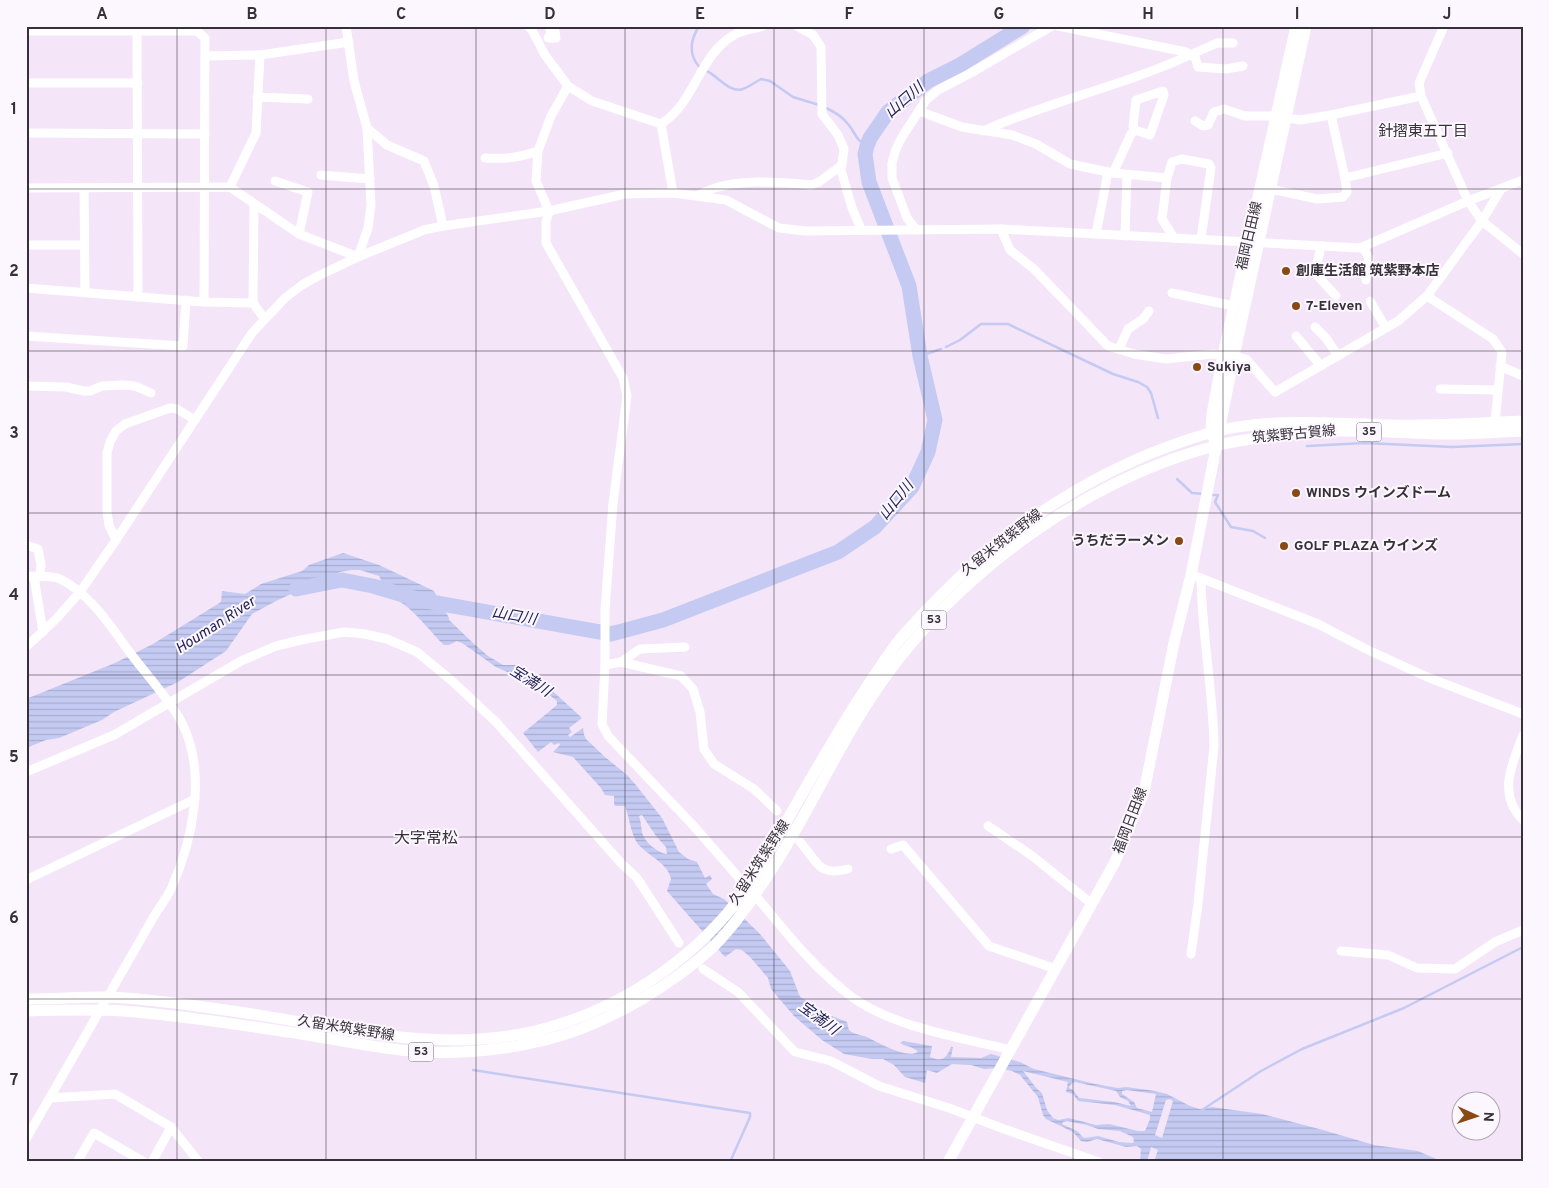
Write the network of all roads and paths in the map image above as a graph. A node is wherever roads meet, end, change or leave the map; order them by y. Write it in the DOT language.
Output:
graph roads {
  1 [pos="346,26"];
  2 [pos="549,26"];
  3 [pos="554,26"];
  4 [pos="763,26"];
  5 [pos="797,26"];
  6 [pos="1052,26"];
  7 [pos="1058,26"];
  8 [pos="1296,26"];
  9 [pos="1306,26"];
  10 [pos="1444,26"];
  11 [pos="137,28"];
  12 [pos="532,28"];
  13 [pos="735,30"];
  14 [pos="26,32"];
  15 [pos="348,42"];
  16 [pos="1232,43"];
  17 [pos="260,55"];
  18 [pos="1190,55"];
  19 [pos="206,56"];
  20 [pos="1243,66"];
  21 [pos="26,83"];
  22 [pos="138,84"];
  23 [pos="568,86"];
  24 [pos="1421,96"];
  25 [pos="257,97"];
  26 [pos="308,99"];
  27 [pos="918,111"];
  28 [pos="1331,115"];
  29 [pos="1281,117"];
  30 [pos="1195,121"];
  31 [pos="661,124"];
  32 [pos="367,128"];
  33 [pos="1135,130"];
  34 [pos="983,131"];
  35 [pos="26,133"];
  36 [pos="138,134"];
  37 [pos="205,134"];
  38 [pos="538,151"];
  39 [pos="1448,153"];
  40 [pos="485,158"];
  41 [pos="842,165"];
  42 [pos="1110,173"];
  43 [pos="321,175"];
  44 [pos="1127,175"];
  45 [pos="1168,178"];
  46 [pos="1345,178"];
  47 [pos="370,179"];
  48 [pos="1523,180"];
  49 [pos="274,181"];
  50 [pos="205,186"];
  51 [pos="230,187"];
  52 [pos="26,188"];
  53 [pos="84,188"];
  54 [pos="139,188"];
  55 [pos="1270,189"];
  56 [pos="1501,189"];
  57 [pos="673,193"];
  58 [pos="699,195"];
  59 [pos="1468,201"];
  60 [pos="254,204"];
  61 [pos="549,211"];
  62 [pos="1482,222"];
  63 [pos="443,226"];
  64 [pos="913,229"];
  65 [pos="1001,229"];
  66 [pos="864,230"];
  67 [pos="299,234"];
  68 [pos="1096,234"];
  69 [pos="1126,236"];
  70 [pos="1174,238"];
  71 [pos="1201,239"];
  72 [pos="1254,242"];
  73 [pos="84,245"];
  74 [pos="26,246"];
  75 [pos="1321,246"];
  76 [pos="1363,247"];
  77 [pos="1523,254"];
  78 [pos="358,257"];
  79 [pos="1366,280"];
  80 [pos="26,288"];
  81 [pos="85,292"];
  82 [pos="1172,293"];
  83 [pos="1336,296"];
  84 [pos="1427,296"];
  85 [pos="138,297"];
  86 [pos="186,300"];
  87 [pos="1370,301"];
  88 [pos="204,302"];
  89 [pos="253,303"];
  90 [pos="1234,306"];
  91 [pos="1149,311"];
  92 [pos="264,318"];
  93 [pos="1315,327"];
  94 [pos="1386,328"];
  95 [pos="26,336"];
  96 [pos="1296,336"];
  97 [pos="1119,349"];
  98 [pos="1229,356"];
  99 [pos="1338,356"];
  100 [pos="1321,366"];
  101 [pos="1500,366"];
  102 [pos="1522,375"];
  103 [pos="26,386"];
  104 [pos="1440,389"];
  105 [pos="1498,390"];
  106 [pos="151,393"];
  107 [pos="195,420"];
  108 [pos="1523,421"];
  109 [pos="1495,422"];
  110 [pos="1523,431"];
  111 [pos="1215,432"];
  112 [pos="1216,445"];
  113 [pos="116,540"];
  114 [pos="26,545"];
  115 [pos="34,577"];
  116 [pos="1196,577"];
  117 [pos="80,592"];
  118 [pos="43,632"];
  119 [pos="26,647"];
  120 [pos="685,647"];
  121 [pos="621,662"];
  122 [pos="605,663"];
  123 [pos="166,700"];
  124 [pos="1523,714"];
  125 [pos="1523,735"];
  126 [pos="26,772"];
  127 [pos="195,798"];
  128 [pos="777,812"];
  129 [pos="1523,820"];
  130 [pos="988,826"];
  131 [pos="800,842"];
  132 [pos="891,848"];
  133 [pos="848,869"];
  134 [pos="26,880"];
  135 [pos="749,894"];
  136 [pos="1092,904"];
  137 [pos="1523,930"];
  138 [pos="679,943"];
  139 [pos="1341,951"];
  140 [pos="1191,954"];
  141 [pos="703,969"];
  142 [pos="1056,969"];
  143 [pos="107,997"];
  144 [pos="26,999"];
  145 [pos="99,1010"];
  146 [pos="26,1011"];
  147 [pos="1010,1052"];
  148 [pos="50,1098"];
  149 [pos="975,1114"];
  150 [pos="171,1126"];
  151 [pos="26,1139"];
  152 [pos="77,1162"];
  153 [pos="144,1162"];
  154 [pos="152,1162"];
  155 [pos="199,1162"];
  156 [pos="948,1162"];
  157 [pos="1099,1162"];
  1 -- 15 [label="street"];
  2 -- 3 [label="street"];
  4 -- 13 [label="street"];
  5 -- 41 [label="street"];
  6 -- 27 [label="street"];
  7 -- 18 [label="street"];
  8 -- 29 [label="main road, 福岡日田線"];
  9 -- 29 [label="main road, 福岡日田線"];
  10 -- 24 [label="street"];
  11 -- 14 [label="street"];
  11 -- 19 [label="street"];
  11 -- 22 [label="street"];
  12 -- 23 [label="street"];
  13 -- 31 [label="street"];
  15 -- 17 [label="street"];
  15 -- 32 [label="street"];
  16 -- 18 [label="street"];
  17 -- 19 [label="street"];
  17 -- 25 [label="street"];
  18 -- 20 [label="street"];
  18 -- 34 [label="street"];
  19 -- 37 [label="street"];
  21 -- 22 [label="street"];
  22 -- 36 [label="street"];
  23 -- 31 [label="street"];
  23 -- 38 [label="street"];
  24 -- 28 [label="street"];
  24 -- 39 [label="street"];
  25 -- 26 [label="street"];
  25 -- 51 [label="street"];
  27 -- 34 [label="street"];
  27 -- 64 [label="street"];
  28 -- 29 [label="street"];
  28 -- 46 [label="street"];
  29 -- 30 [label="street"];
  29 -- 55 [label="main road, 福岡日田線"];
  29 -- 72 [label="main road, 福岡日田線"];
  31 -- 57 [label="street"];
  32 -- 47 [label="street"];
  32 -- 63 [label="street"];
  33 -- 33 [label="street"];
  33 -- 42 [label="street"];
  34 -- 42 [label="street"];
  35 -- 36 [label="street"];
  36 -- 37 [label="street"];
  36 -- 54 [label="street"];
  37 -- 50 [label="street"];
  38 -- 40 [label="street"];
  38 -- 61 [label="street"];
  39 -- 46 [label="street"];
  39 -- 59 [label="street"];
  41 -- 58 [label="street"];
  41 -- 66 [label="street"];
  42 -- 44 [label="street"];
  42 -- 68 [label="street"];
  43 -- 47 [label="street"];
  44 -- 45 [label="street"];
  44 -- 69 [label="street"];
  45 -- 70 [label="street"];
  45 -- 71 [label="street"];
  46 -- 55 [label="street"];
  47 -- 78 [label="street"];
  48 -- 56 [label="street"];
  49 -- 67 [label="street"];
  50 -- 51 [label="street"];
  50 -- 54 [label="street"];
  50 -- 88 [label="street"];
  51 -- 60 [label="street"];
  52 -- 53 [label="street"];
  53 -- 54 [label="street"];
  53 -- 73 [label="street"];
  54 -- 85 [label="street"];
  55 -- 72 [label="main road, 福岡日田線"];
  56 -- 59 [label="street"];
  56 -- 62 [label="street"];
  57 -- 58 [label="street"];
  57 -- 61 [label="street"];
  58 -- 66 [label="street"];
  59 -- 62 [label="street"];
  59 -- 76 [label="street"];
  60 -- 67 [label="street"];
  60 -- 89 [label="street"];
  61 -- 63 [label="street"];
  61 -- 122 [label="street"];
  62 -- 77 [label="street"];
  62 -- 84 [label="street"];
  63 -- 78 [label="street"];
  64 -- 65 [label="street"];
  64 -- 66 [label="street"];
  65 -- 68 [label="street"];
  65 -- 97 [label="street"];
  67 -- 78 [label="street"];
  68 -- 69 [label="street"];
  69 -- 70 [label="street"];
  70 -- 71 [label="street"];
  71 -- 72 [label="street"];
  72 -- 75 [label="street"];
  72 -- 90 [label="main road, 福岡日田線"];
  72 -- 98 [label="main road, 福岡日田線"];
  73 -- 74 [label="street"];
  73 -- 81 [label="street"];
  75 -- 76 [label="street"];
  75 -- 83 [label="street"];
  76 -- 79 [label="street"];
  78 -- 92 [label="street"];
  80 -- 81 [label="street"];
  81 -- 85 [label="street"];
  82 -- 90 [label="street"];
  84 -- 94 [label="street"];
  84 -- 101 [label="street"];
  85 -- 86 [label="street"];
  86 -- 88 [label="street"];
  86 -- 95 [label="street"];
  87 -- 94 [label="street"];
  88 -- 89 [label="street"];
  89 -- 92 [label="street"];
  90 -- 98 [label="main road, 福岡日田線"];
  91 -- 97 [label="street"];
  92 -- 107 [label="street"];
  93 -- 99 [label="street"];
  94 -- 99 [label="street"];
  96 -- 100 [label="street"];
  97 -- 98 [label="street"];
  98 -- 100 [label="street"];
  98 -- 111 [label="main road, 福岡日田線"];
  99 -- 100 [label="street"];
  101 -- 102 [label="street"];
  101 -- 105 [label="street"];
  103 -- 106 [label="street"];
  104 -- 105 [label="street"];
  105 -- 109 [label="street"];
  107 -- 113 [label="street"];
  107 -- 113 [label="street"];
  108 -- 109 [label="main road, 筑紫野古賀線 / 35"];
  109 -- 111 [label="main road, 筑紫野古賀線 / 35"];
  110 -- 112 [label="main road, 筑紫野古賀線 / 35"];
  111 -- 112 [label="main road, 福岡日田線"];
  111 -- 135 [label="main road, 久留米筑紫野線 / 53"];
  112 -- 116 [label="main road, 福岡日田線"];
  112 -- 135 [label="main road, 久留米筑紫野線 / 53"];
  113 -- 117 [label="street"];
  114 -- 115 [label="street"];
  115 -- 117 [label="street"];
  115 -- 118 [label="street"];
  116 -- 124 [label="street"];
  116 -- 136 [label="main road, 福岡日田線"];
  116 -- 140 [label="street"];
  117 -- 118 [label="street"];
  117 -- 123 [label="street"];
  118 -- 119 [label="street"];
  120 -- 121 [label="street"];
  121 -- 122 [label="street"];
  121 -- 128 [label="street"];
  122 -- 135 [label="street"];
  123 -- 126 [label="street"];
  123 -- 127 [label="street"];
  123 -- 138 [label="street"];
  125 -- 129 [label="street"];
  127 -- 134 [label="street"];
  127 -- 143 [label="street"];
  130 -- 136 [label="street"];
  131 -- 133 [label="street"];
  132 -- 142 [label="street"];
  135 -- 143 [label="main road, 久留米筑紫野線 / 53"];
  135 -- 145 [label="main road, 久留米筑紫野線 / 53"];
  135 -- 147 [label="street"];
  136 -- 142 [label="main road, 福岡日田線"];
  137 -- 139 [label="street"];
  141 -- 149 [label="street"];
  142 -- 147 [label="main road, 福岡日田線"];
  143 -- 144 [label="main road, 久留米筑紫野線 / 53"];
  143 -- 145 [label="street"];
  145 -- 146 [label="main road, 久留米筑紫野線 / 53"];
  145 -- 148 [label="street"];
  147 -- 149 [label="main road, 福岡日田線"];
  148 -- 150 [label="street"];
  148 -- 151 [label="street"];
  149 -- 156 [label="main road, 福岡日田線"];
  149 -- 157 [label="street"];
  150 -- 154 [label="street"];
  150 -- 155 [label="street"];
  152 -- 153 [label="street"];
}
